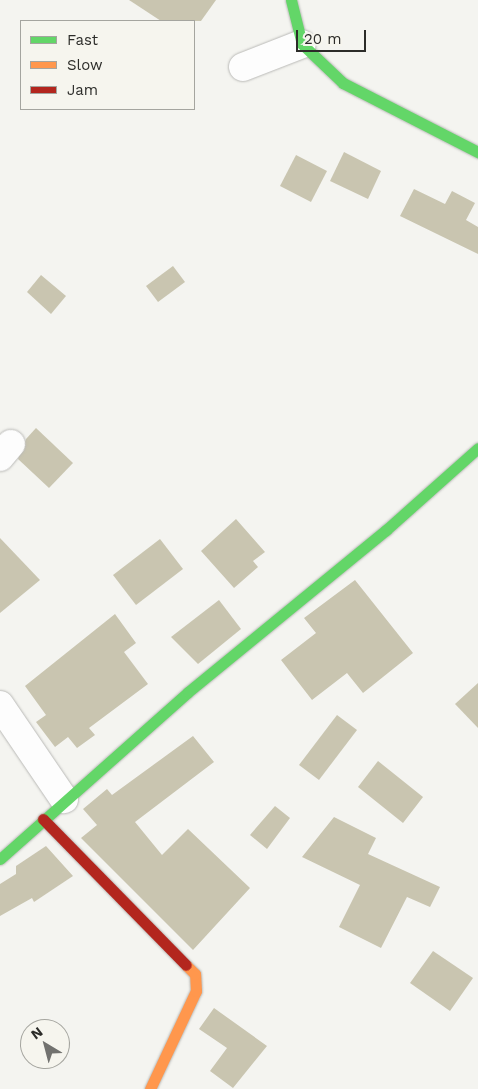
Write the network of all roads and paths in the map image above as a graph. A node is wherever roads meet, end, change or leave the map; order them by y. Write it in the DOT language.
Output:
graph roads {
  1 [pos="291,0"];
  2 [pos="302,44"];
  3 [pos="243,67"];
  4 [pos="478,152"];
  5 [pos="478,448"];
  6 [pos="0,705"];
  7 [pos="64,799"];
  8 [pos="43,819"];
  9 [pos="0,859"];
  10 [pos="150,1089"];
  1 -- 2 [label="street"];
  2 -- 3 [label="street"];
  2 -- 4 [label="street"];
  5 -- 7 [label="street"];
  6 -- 7 [label="street"];
  7 -- 8 [label="street"];
  8 -- 9 [label="street"];
  8 -- 10 [label="street"];
}
